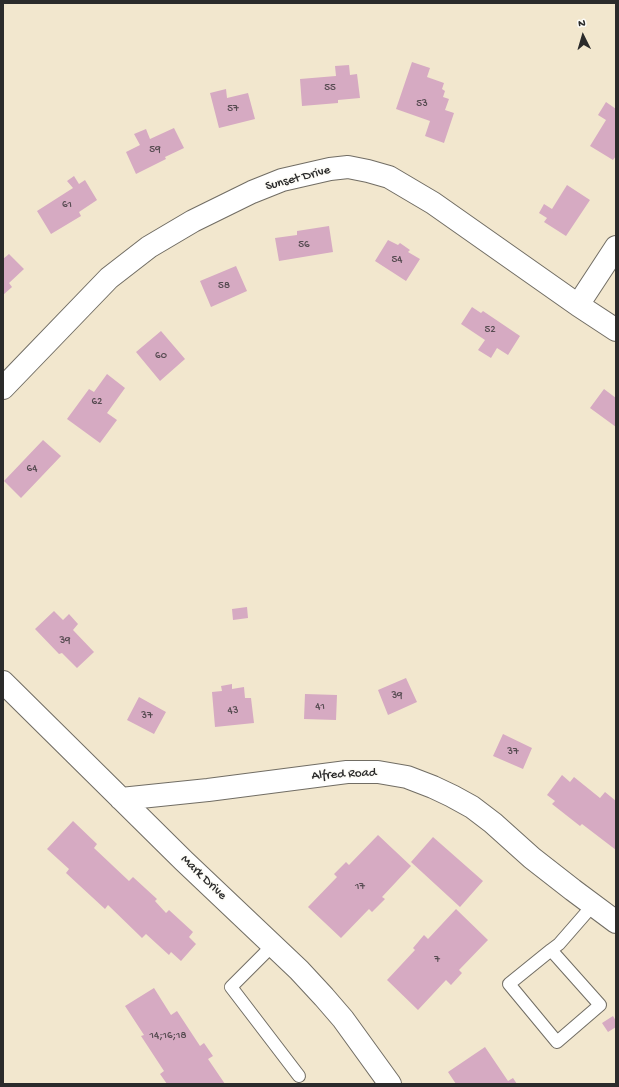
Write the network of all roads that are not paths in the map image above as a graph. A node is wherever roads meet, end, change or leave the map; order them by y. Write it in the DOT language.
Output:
graph roads {
  1 [pos="616,246"];
  2 [pos="578,305"];
  3 [pos="616,330"];
  4 [pos="3,388"];
  5 [pos="3,682"];
  6 [pos="121,799"];
  7 [pos="593,905"];
  8 [pos="616,922"];
  9 [pos="273,945"];
  10 [pos="551,950"];
  11 [pos="299,1076"];
  12 [pos="388,1083"];
  1 -- 2 [label="street"];
  2 -- 3 [label="street, Sunset Drive"];
  2 -- 4 [label="street, Sunset Drive"];
  5 -- 6 [label="street, Mark Drive"];
  6 -- 7 [label="street, Alfred Road"];
  6 -- 9 [label="street, Mark Drive"];
  7 -- 8 [label="street, Alfred Road"];
  7 -- 10 [label="lane"];
  9 -- 11 [label="lane"];
  9 -- 12 [label="street, Mark Drive"];
  10 -- 10 [label="lane"];
}
